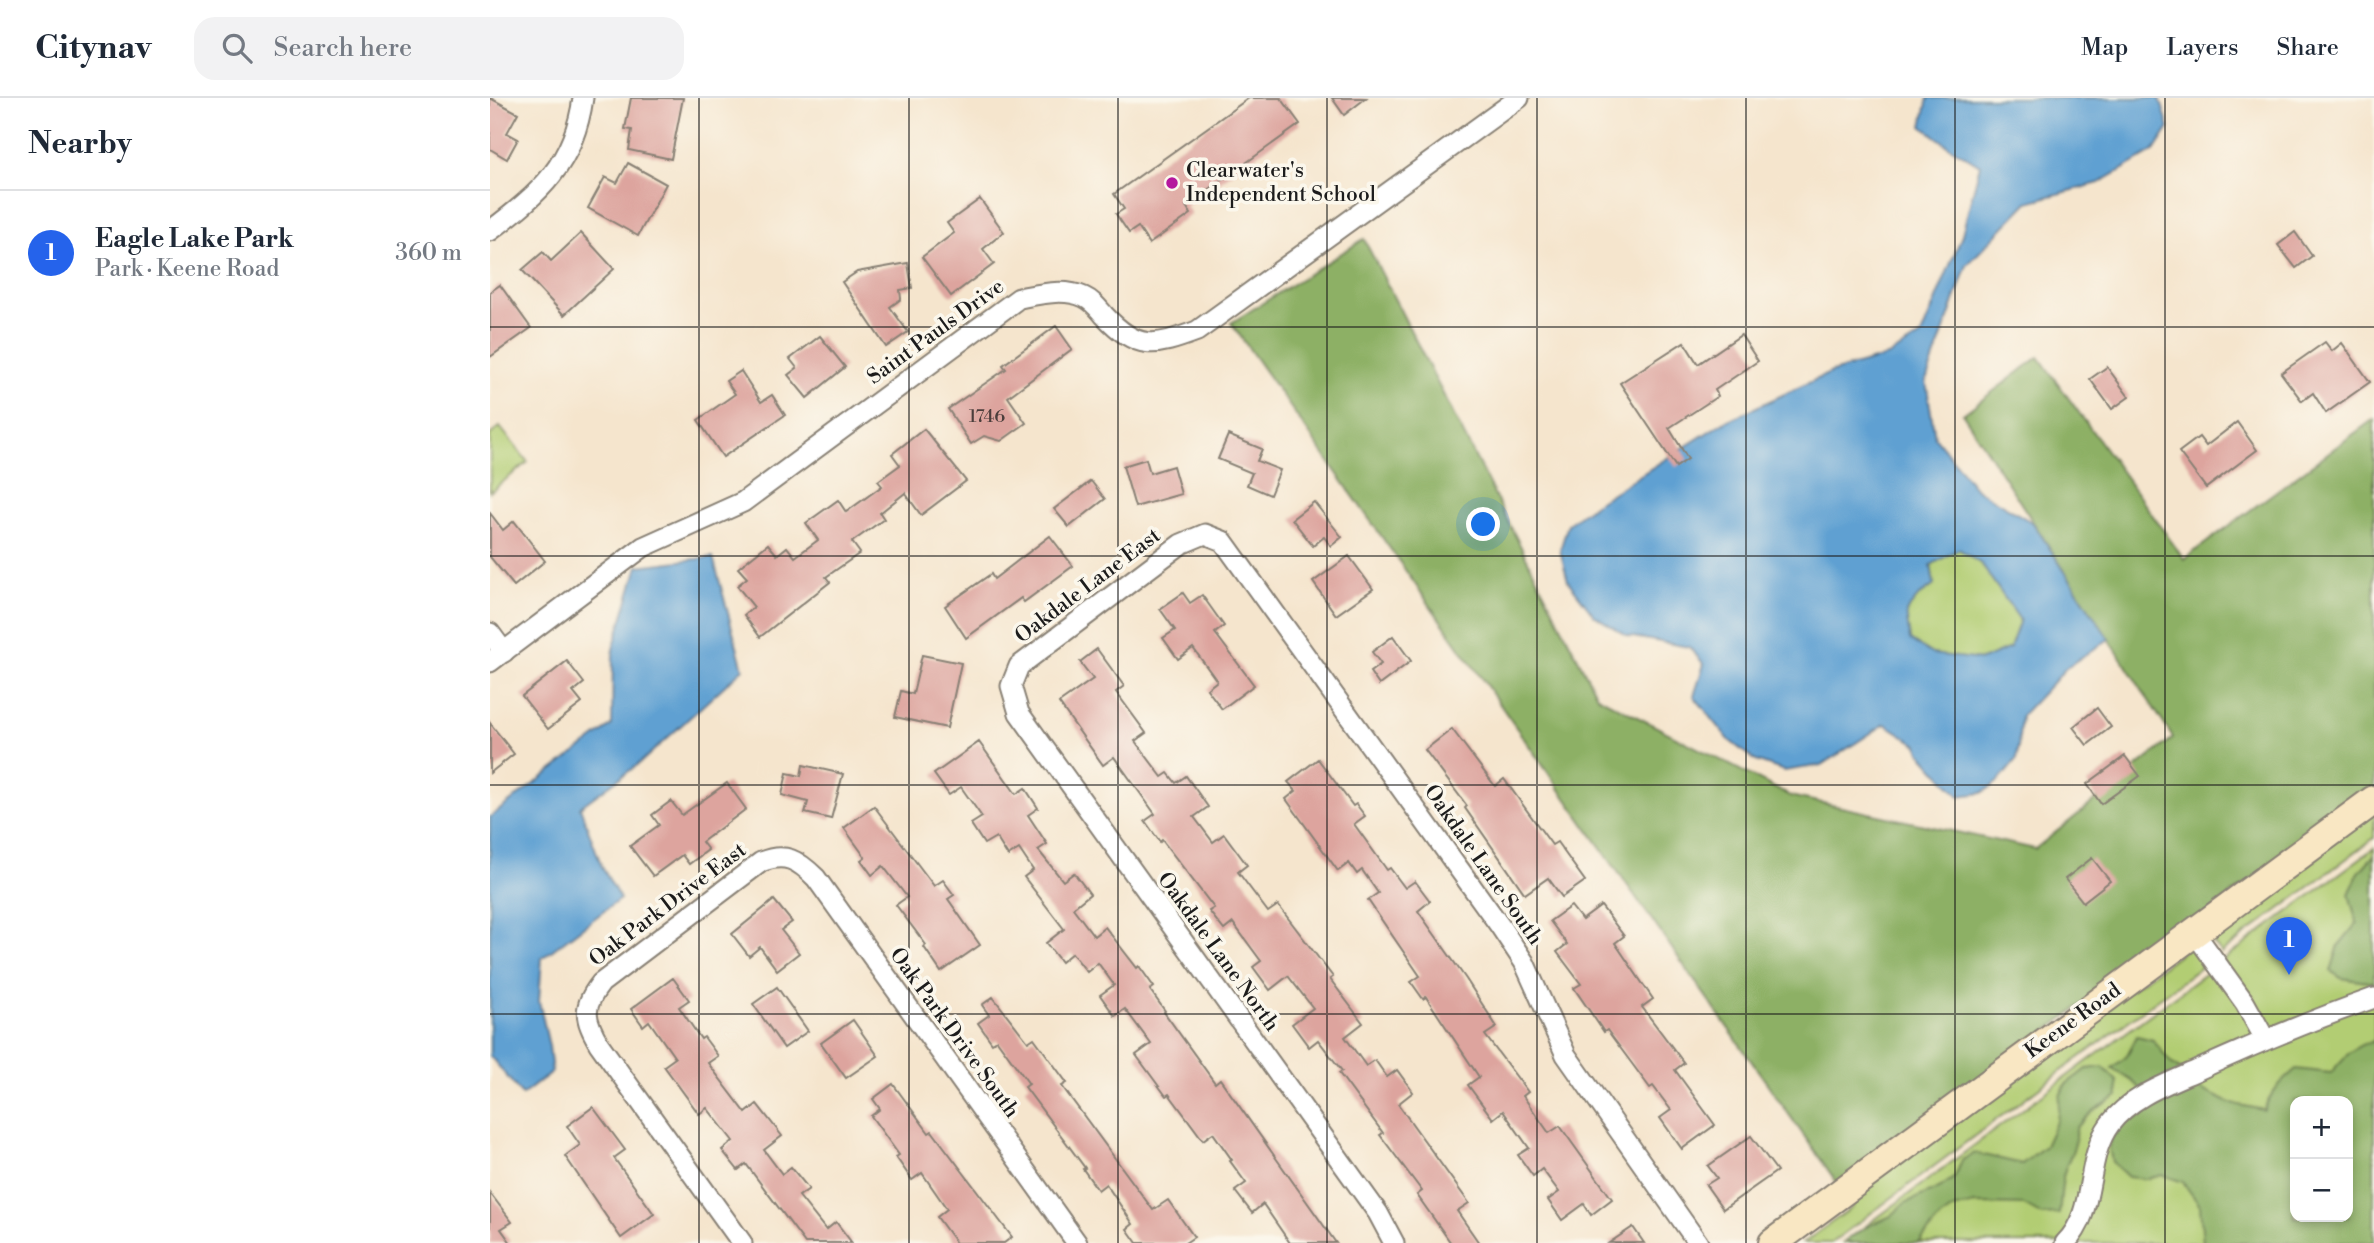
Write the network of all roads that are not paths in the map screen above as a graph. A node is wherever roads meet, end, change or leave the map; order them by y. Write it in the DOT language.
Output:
graph roads {
  1 [pos="583,98"];
  2 [pos="1519,98"];
  3 [pos="490,230"];
  4 [pos="1205,534"];
  5 [pos="490,632"];
  6 [pos="497,657"];
  7 [pos="1011,686"];
  8 [pos="2374,800"];
  9 [pos="787,858"];
  10 [pos="2194,932"];
  11 [pos="2374,998"];
  12 [pos="2265,1039"];
  13 [pos="742,1243"];
  14 [pos="1077,1243"];
  15 [pos="1394,1243"];
  16 [pos="1698,1243"];
  17 [pos="1773,1243"];
  18 [pos="2065,1243"];
  1 -- 3 [label="street"];
  2 -- 6 [label="street, Saint Pauls Drive"];
  4 -- 7 [label="street, Oakdale Lane East"];
  4 -- 16 [label="street, Oakdale Lane South"];
  5 -- 6 [label="street"];
  7 -- 15 [label="street, Oakdale Lane North"];
  8 -- 10 [label="main road, Keene Road"];
  9 -- 13 [label="street, Oak Park Drive East"];
  9 -- 14 [label="street, Oak Park Drive South"];
  10 -- 12 [label="street"];
  10 -- 17 [label="main road, Keene Road"];
  11 -- 12 [label="street"];
  12 -- 18 [label="street"];
}
